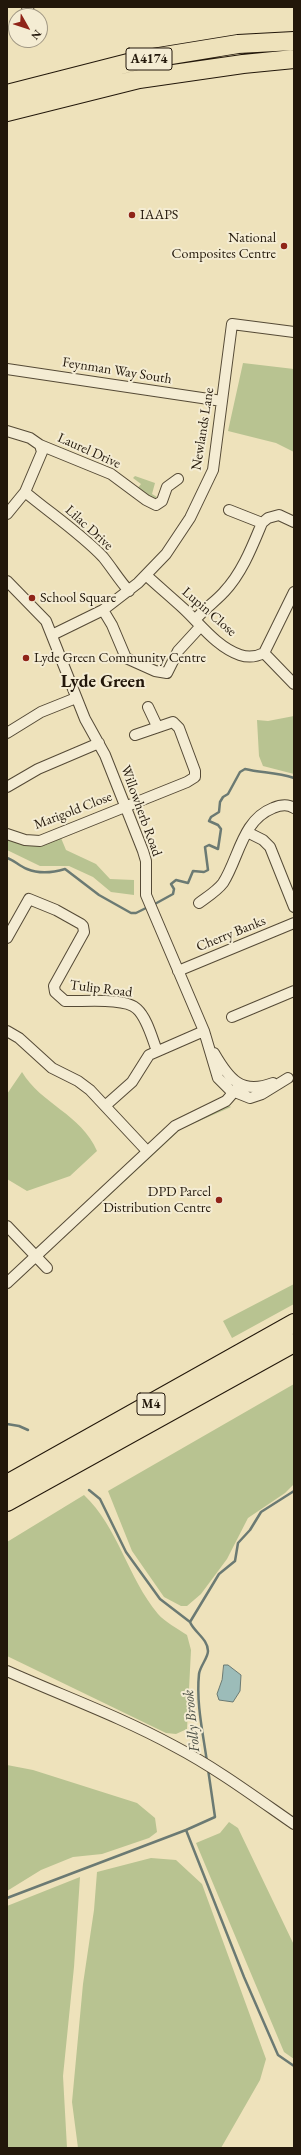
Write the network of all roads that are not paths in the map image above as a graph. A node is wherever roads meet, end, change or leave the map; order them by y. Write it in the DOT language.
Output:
graph roads {
  1 [pos="294,41"];
  2 [pos="294,59"];
  3 [pos="7,94"];
  4 [pos="7,112"];
  5 [pos="294,332"];
  6 [pos="7,369"];
  7 [pos="222,401"];
  8 [pos="7,431"];
  9 [pos="40,445"];
  10 [pos="178,479"];
  11 [pos="25,492"];
  12 [pos="229,510"];
  13 [pos="7,514"];
  14 [pos="294,522"];
  15 [pos="262,524"];
  16 [pos="147,576"];
  17 [pos="7,581"];
  18 [pos="129,591"];
  19 [pos="294,592"];
  20 [pos="103,610"];
  21 [pos="198,624"];
  22 [pos="52,635"];
  23 [pos="264,653"];
  24 [pos="294,684"];
  25 [pos="76,698"];
  26 [pos="148,707"];
  27 [pos="157,726"];
  28 [pos="7,733"];
  29 [pos="135,735"];
  30 [pos="99,743"];
  31 [pos="7,787"];
  32 [pos="126,806"];
  33 [pos="294,808"];
  34 [pos="247,832"];
  35 [pos="7,834"];
  36 [pos="200,903"];
  37 [pos="294,907"];
  38 [pos="294,923"];
  39 [pos="7,938"];
  40 [pos="178,971"];
  41 [pos="294,991"];
  42 [pos="232,1016"];
  43 [pos="7,1031"];
  44 [pos="204,1031"];
  45 [pos="157,1051"];
  46 [pos="291,1077"];
  47 [pos="228,1083"];
  48 [pos="238,1089"];
  49 [pos="105,1106"];
  50 [pos="214,1108"];
  51 [pos="148,1151"];
  52 [pos="7,1226"];
  53 [pos="36,1256"];
  54 [pos="47,1268"];
  55 [pos="7,1283"];
  56 [pos="294,1323"];
  57 [pos="294,1343"];
  58 [pos="7,1484"];
  59 [pos="7,1502"];
  60 [pos="7,1672"];
  61 [pos="294,1824"];
  1 -- 3 [label="highway, A4174"];
  2 -- 4 [label="highway, A4174"];
  5 -- 7 [label="street, Newlands Lane"];
  6 -- 7 [label="street, Feynman Way South"];
  7 -- 16 [label="street, Newlands Lane"];
  8 -- 9 [label="street"];
  9 -- 10 [label="street, Laurel Drive"];
  9 -- 11 [label="street"];
  11 -- 13 [label="street"];
  11 -- 18 [label="street, Lilac Drive"];
  12 -- 15 [label="street"];
  14 -- 15 [label="street"];
  15 -- 21 [label="street"];
  16 -- 18 [label="street, Newlands Lane"];
  16 -- 21 [label="street, Lupin Close"];
  17 -- 22 [label="street, Willowherb Road"];
  18 -- 20 [label="street, Newlands Lane"];
  19 -- 23 [label="street"];
  20 -- 21 [label="street"];
  20 -- 22 [label="street, Newlands Lane"];
  21 -- 23 [label="street, Lupin Close"];
  22 -- 25 [label="street, Willowherb Road"];
  23 -- 24 [label="street"];
  25 -- 28 [label="street"];
  25 -- 30 [label="street, Willowherb Road"];
  26 -- 27 [label="street"];
  27 -- 29 [label="street"];
  27 -- 32 [label="street, Marigold Close"];
  30 -- 31 [label="street"];
  30 -- 32 [label="street, Willowherb Road"];
  32 -- 35 [label="street, Marigold Close"];
  32 -- 40 [label="street, Willowherb Road"];
  33 -- 34 [label="street"];
  34 -- 36 [label="street"];
  34 -- 37 [label="street"];
  38 -- 40 [label="street, Cherry Banks"];
  39 -- 45 [label="street, Tulip Road"];
  40 -- 44 [label="street, Willowherb Road"];
  41 -- 42 [label="street"];
  43 -- 49 [label="street"];
  44 -- 45 [label="street"];
  44 -- 47 [label="street, Willowherb Road"];
  45 -- 49 [label="street"];
  46 -- 48 [label="street"];
  47 -- 48 [label="street"];
  47 -- 50 [label="street"];
  48 -- 50 [label="street"];
  49 -- 51 [label="street"];
  50 -- 51 [label="street"];
  51 -- 53 [label="street"];
  52 -- 53 [label="street"];
  53 -- 54 [label="street"];
  53 -- 55 [label="street"];
  56 -- 58 [label="highway, M4"];
  57 -- 59 [label="highway, M4"];
  60 -- 61 [label="street"];
}
